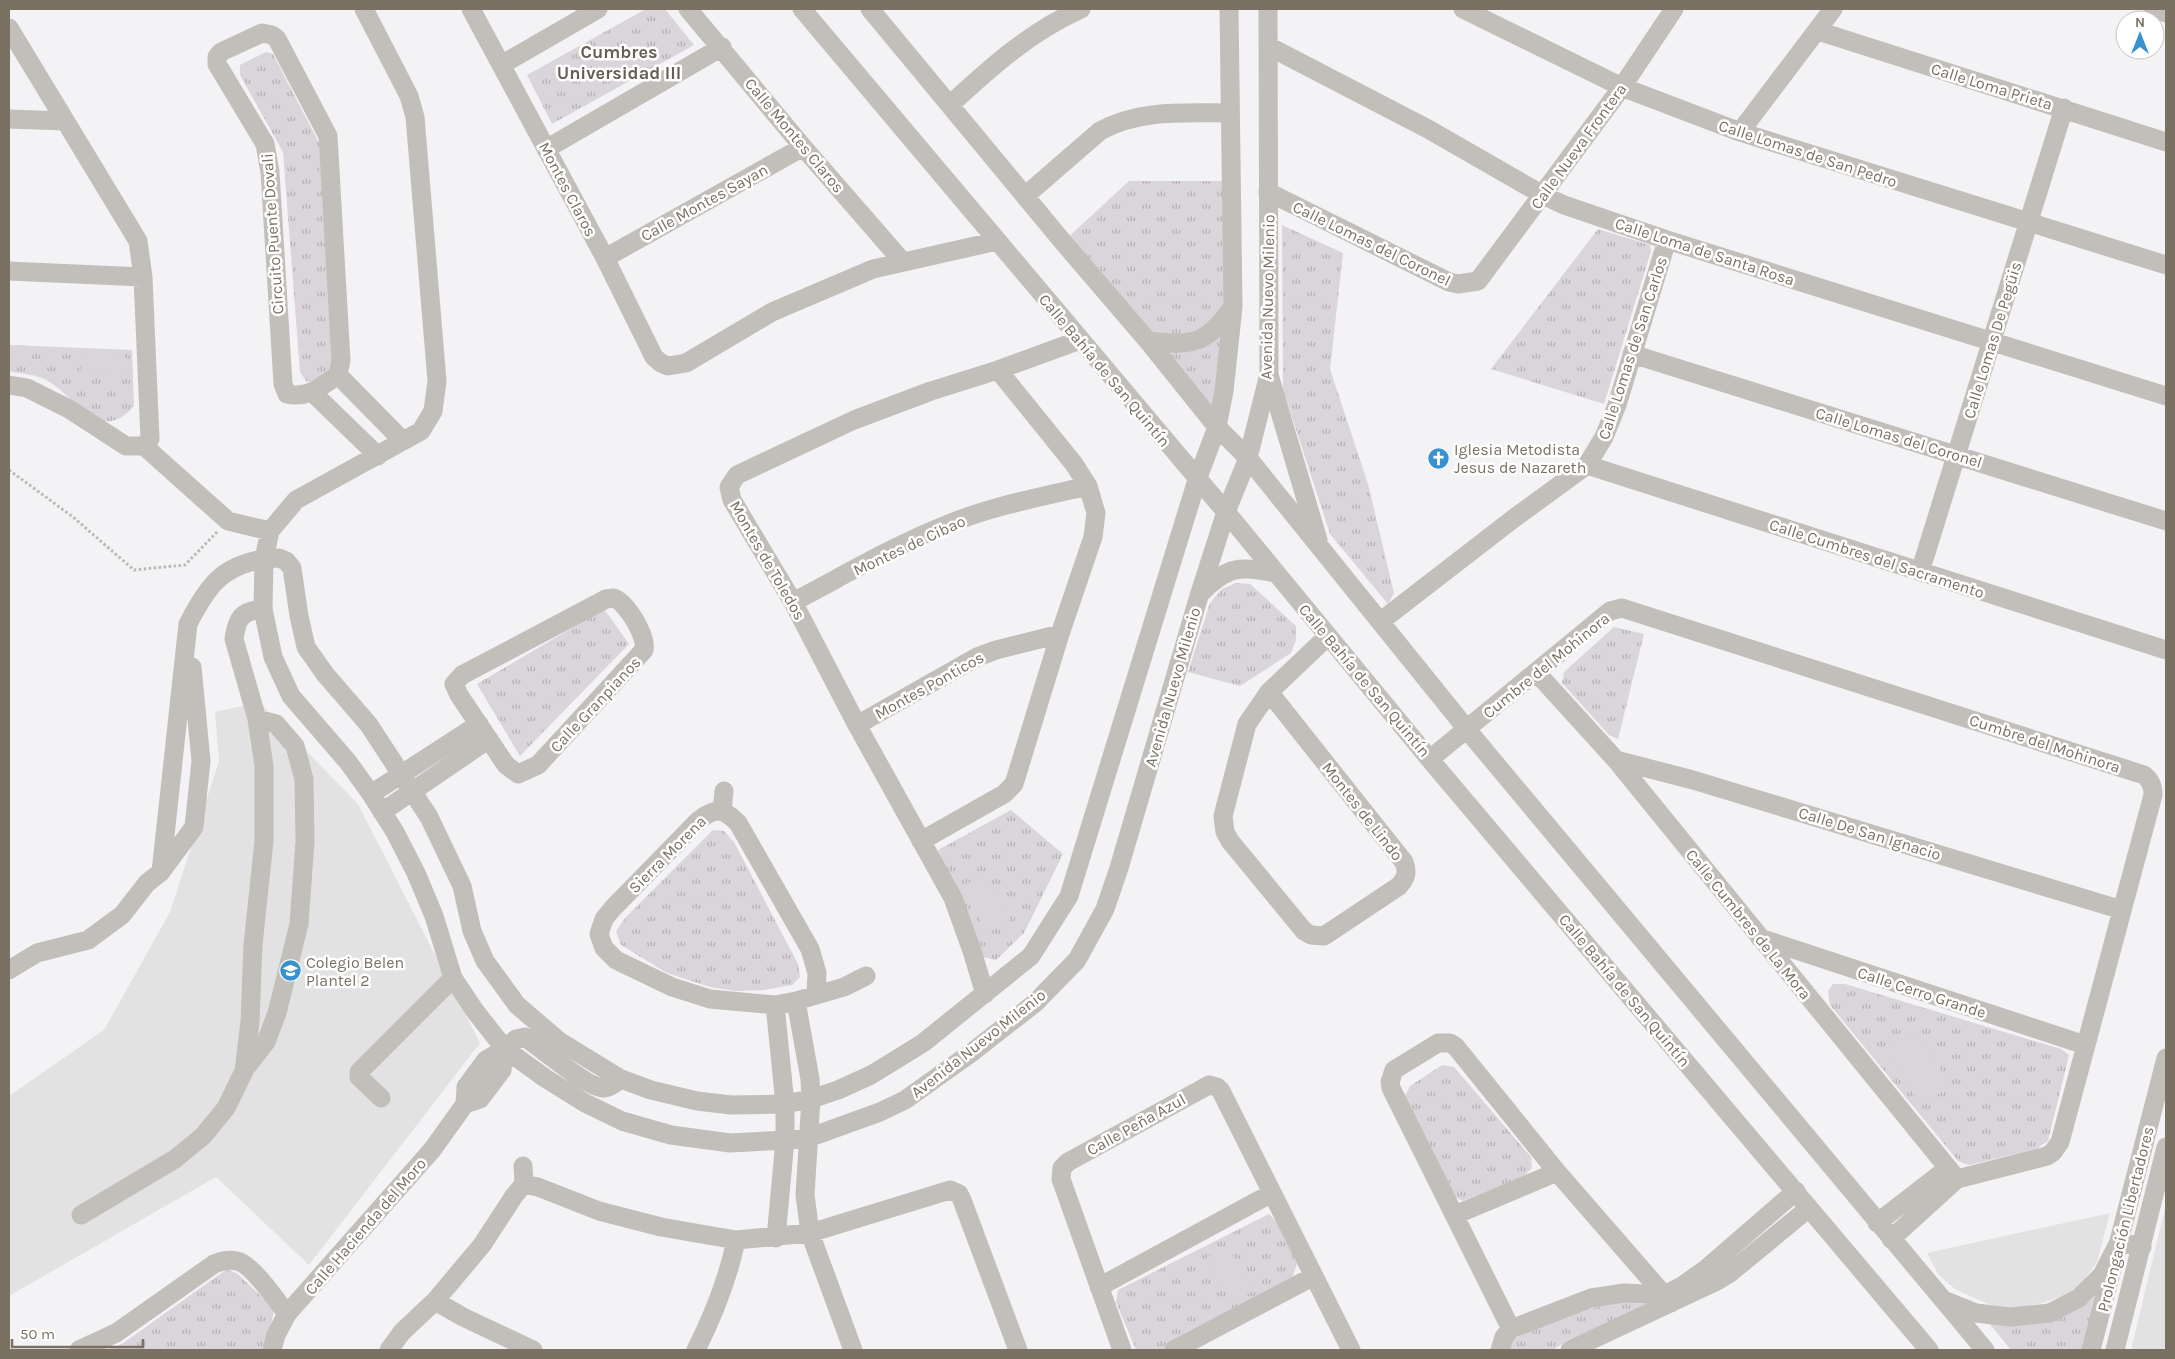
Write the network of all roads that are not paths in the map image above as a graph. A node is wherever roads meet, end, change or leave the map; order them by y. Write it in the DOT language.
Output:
graph roads {
  1 [pos="364,9"];
  2 [pos="471,9"];
  3 [pos="598,9"];
  4 [pos="688,9"];
  5 [pos="802,9"];
  6 [pos="1081,9"];
  7 [pos="1229,9"];
  8 [pos="1268,9"];
  9 [pos="1463,9"];
  10 [pos="1674,9"];
  11 [pos="1833,9"];
  12 [pos="2153,9"];
  13 [pos="877,11"];
  14 [pos="2166,13"];
  15 [pos="9,28"];
  16 [pos="1818,31"];
  17 [pos="722,46"];
  18 [pos="1268,46"];
  19 [pos="501,66"];
  20 [pos="1622,87"];
  21 [pos="951,104"];
  22 [pos="2064,108"];
  23 [pos="1229,113"];
  24 [pos="9,119"];
  25 [pos="65,121"];
  26 [pos="1740,132"];
  27 [pos="2166,142"];
  28 [pos="803,147"];
  29 [pos="546,149"];
  30 [pos="1268,192"];
  31 [pos="1543,195"];
  32 [pos="1025,196"];
  33 [pos="2028,223"];
  34 [pos="1667,240"];
  35 [pos="997,241"];
  36 [pos="605,258"];
  37 [pos="902,261"];
  38 [pos="2166,264"];
  39 [pos="9,271"];
  40 [pos="143,277"];
  41 [pos="1478,281"];
  42 [pos="1233,308"];
  43 [pos="1080,340"];
  44 [pos="1148,341"];
  45 [pos="1992,341"];
  46 [pos="1632,354"];
  47 [pos="998,370"];
  48 [pos="1269,374"];
  49 [pos="338,375"];
  50 [pos="9,384"];
  51 [pos="312,392"];
  52 [pos="2166,396"];
  53 [pos="1216,427"];
  54 [pos="403,442"];
  55 [pos="144,446"];
  56 [pos="1956,455"];
  57 [pos="378,456"];
  58 [pos="1248,458"];
  59 [pos="1587,465"];
  60 [pos="1197,480"];
  61 [pos="1088,486"];
  62 [pos="1226,512"];
  63 [pos="2166,521"];
  64 [pos="270,531"];
  65 [pos="1321,551"];
  66 [pos="264,560"];
  67 [pos="1920,572"];
  68 [pos="1275,573"];
  69 [pos="1199,596"];
  70 [pos="793,602"];
  71 [pos="263,609"];
  72 [pos="1381,621"];
  73 [pos="188,624"];
  74 [pos="1060,634"];
  75 [pos="1328,636"];
  76 [pos="2166,650"];
  77 [pos="1536,672"];
  78 [pos="1269,692"];
  79 [pos="257,719"];
  80 [pos="857,725"];
  81 [pos="1467,729"];
  82 [pos="484,732"];
  83 [pos="1430,758"];
  84 [pos="1616,760"];
  85 [pos="400,775"];
  86 [pos="412,790"];
  87 [pos="724,791"];
  88 [pos="371,794"];
  89 [pos="722,810"];
  90 [pos="382,812"];
  91 [pos="921,841"];
  92 [pos="161,872"];
  93 [pos="2122,910"];
  94 [pos="1760,938"];
  95 [pos="9,970"];
  96 [pos="866,976"];
  97 [pos="453,978"];
  98 [pos="816,994"];
  99 [pos="985,994"];
  100 [pos="796,1002"];
  101 [pos="774,1005"];
  102 [pos="2085,1045"];
  103 [pos="505,1049"];
  104 [pos="2166,1058"];
  105 [pos="244,1071"];
  106 [pos="621,1079"];
  107 [pos="381,1098"];
  108 [pos="811,1099"];
  109 [pos="785,1104"];
  110 [pos="808,1138"];
  111 [pos="785,1140"];
  112 [pos="2166,1147"];
  113 [pos="1557,1172"];
  114 [pos="1952,1173"];
  115 [pos="1796,1192"];
  116 [pos="1272,1193"];
  117 [pos="1809,1208"];
  118 [pos="81,1214"];
  119 [pos="1455,1215"];
  120 [pos="1877,1223"];
  121 [pos="810,1233"];
  122 [pos="776,1238"];
  123 [pos="1891,1239"];
  124 [pos="736,1240"];
  125 [pos="2119,1242"];
  126 [pos="2142,1247"];
  127 [pos="1314,1276"];
  128 [pos="1099,1287"];
  129 [pos="1667,1299"];
  130 [pos="1942,1299"];
  131 [pos="435,1301"];
  132 [pos="287,1314"];
  133 [pos="1511,1329"];
  134 [pos="80,1350"];
  135 [pos="272,1350"];
  136 [pos="389,1350"];
  137 [pos="533,1350"];
  138 [pos="696,1350"];
  139 [pos="853,1350"];
  140 [pos="1018,1350"];
  141 [pos="1122,1350"];
  142 [pos="1174,1350"];
  143 [pos="1351,1350"];
  144 [pos="1500,1350"];
  145 [pos="1570,1350"];
  146 [pos="1929,1350"];
  147 [pos="1985,1350"];
  148 [pos="2091,1350"];
  149 [pos="2116,1350"];
  1 -- 54 [label="street"];
  2 -- 19 [label="street, Montes Claros"];
  3 -- 19 [label="street"];
  4 -- 17 [label="street, Calle Montes Claros"];
  5 -- 35 [label="street, Calle Bahía de San Quintín"];
  6 -- 21 [label="street"];
  7 -- 23 [label="street, Avenida Nuevo Milenio"];
  8 -- 18 [label="street, Avenida Nuevo Milenio"];
  9 -- 20 [label="street, Calle Lomas de San Pedro"];
  10 -- 20 [label="street, Calle Nueva Frontera"];
  11 -- 16 [label="street"];
  12 -- 14 [label="street"];
  13 -- 21 [label="street"];
  15 -- 25 [label="street"];
  16 -- 22 [label="street, Calle Loma Prieta"];
  16 -- 26 [label="street"];
  17 -- 28 [label="street, Calle Montes Claros"];
  17 -- 29 [label="street"];
  18 -- 30 [label="street, Avenida Nuevo Milenio"];
  18 -- 31 [label="street, Calle Loma de Santa Rosa"];
  19 -- 29 [label="street, Montes Claros"];
  20 -- 26 [label="street, Calle Lomas de San Pedro"];
  20 -- 31 [label="street, Calle Nueva Frontera"];
  21 -- 32 [label="street"];
  22 -- 27 [label="street, Calle Loma Prieta"];
  22 -- 33 [label="street, Calle Lomas De Pegüis"];
  23 -- 32 [label="street"];
  23 -- 42 [label="street, Avenida Nuevo Milenio"];
  24 -- 25 [label="street"];
  25 -- 40 [label="street"];
  26 -- 33 [label="street, Calle Lomas de San Pedro"];
  28 -- 36 [label="street, Calle Montes Sayan"];
  28 -- 37 [label="street, Calle Montes Claros"];
  29 -- 36 [label="street, Montes Claros"];
  30 -- 41 [label="street, Calle Lomas del Coronel"];
  30 -- 48 [label="street, Avenida Nuevo Milenio"];
  31 -- 34 [label="street, Calle Loma de Santa Rosa"];
  31 -- 41 [label="street, Calle Nueva Frontera"];
  32 -- 44 [label="street"];
  33 -- 38 [label="street, Calle Lomas de San Pedro"];
  33 -- 45 [label="street, Calle Lomas De Pegüis"];
  34 -- 45 [label="street, Calle Loma de Santa Rosa"];
  34 -- 46 [label="street, Calle Lomas de San Carlos"];
  35 -- 37 [label="street"];
  35 -- 43 [label="street, Calle Bahía de San Quintín"];
  36 -- 37 [label="street, Montes Claros"];
  39 -- 40 [label="street"];
  40 -- 55 [label="street"];
  42 -- 44 [label="street"];
  42 -- 53 [label="street, Avenida Nuevo Milenio"];
  43 -- 47 [label="street, Montes de Toledos"];
  43 -- 60 [label="street, Calle Bahía de San Quintín"];
  44 -- 53 [label="street"];
  45 -- 52 [label="street, Calle Loma de Santa Rosa"];
  45 -- 56 [label="street, Calle Lomas De Pegüis"];
  46 -- 56 [label="street, Calle Lomas del Coronel"];
  46 -- 59 [label="street, Calle Lomas de San Carlos"];
  47 -- 61 [label="street"];
  47 -- 70 [label="street, Montes de Toledos"];
  48 -- 58 [label="street, Avenida Nuevo Milenio"];
  48 -- 65 [label="street"];
  49 -- 51 [label="street, Circuito Puente Dovali"];
  49 -- 51 [label="street, Circuito Puente Dovali"];
  49 -- 54 [label="street"];
  50 -- 55 [label="street"];
  51 -- 57 [label="street"];
  53 -- 58 [label="street"];
  53 -- 60 [label="street, Avenida Nuevo Milenio"];
  54 -- 57 [label="street"];
  55 -- 64 [label="street"];
  56 -- 63 [label="street, Calle Lomas del Coronel"];
  56 -- 67 [label="street, Calle Lomas De Pegüis"];
  57 -- 64 [label="street"];
  58 -- 62 [label="street, Avenida Nuevo Milenio"];
  58 -- 65 [label="street"];
  59 -- 67 [label="street, Calle Cumbres del Sacramento"];
  59 -- 72 [label="street, Calle Lomas de San Carlos"];
  60 -- 62 [label="street, Calle Bahía de San Quintín"];
  60 -- 99 [label="street, Avenida Nuevo Milenio"];
  61 -- 70 [label="street, Montes de Cibao"];
  61 -- 74 [label="street"];
  62 -- 68 [label="street, Calle Bahía de San Quintín"];
  62 -- 69 [label="street, Avenida Nuevo Milenio"];
  64 -- 66 [label="street"];
  65 -- 72 [label="street"];
  66 -- 71 [label="street, Avenida Nuevo Milenio"];
  66 -- 73 [label="street"];
  66 -- 85 [label="street, Avenida Nuevo Milenio"];
  67 -- 76 [label="street, Calle Cumbres del Sacramento"];
  68 -- 69 [label="street"];
  68 -- 75 [label="street, Calle Bahía de San Quintín"];
  69 -- 110 [label="street, Avenida Nuevo Milenio"];
  70 -- 80 [label="street, Montes de Toledos"];
  71 -- 79 [label="street"];
  71 -- 88 [label="street, Avenida Nuevo Milenio"];
  72 -- 81 [label="street"];
  73 -- 92 [label="street"];
  73 -- 92 [label="street"];
  74 -- 80 [label="street, Montes Ponticos"];
  74 -- 91 [label="street"];
  75 -- 78 [label="street, Montes de Lindo"];
  75 -- 83 [label="street, Calle Bahía de San Quintín"];
  77 -- 81 [label="street, Cumbre del Mohinora"];
  77 -- 84 [label="street, Calle Cumbres de La Mora"];
  77 -- 93 [label="street, Cumbre del Mohinora"];
  78 -- 78 [label="street, Montes de Lindo"];
  79 -- 105 [label="street"];
  79 -- 105 [label="street"];
  80 -- 91 [label="street, Montes de Toledos"];
  81 -- 83 [label="street, Cumbre del Mohinora"];
  81 -- 120 [label="street"];
  82 -- 82 [label="street, Calle Granpianos"];
  82 -- 85 [label="street"];
  82 -- 86 [label="street"];
  83 -- 115 [label="street, Calle Bahía de San Quintín"];
  84 -- 93 [label="street, Calle De San Ignacio"];
  84 -- 94 [label="street, Calle Cumbres de La Mora"];
  85 -- 86 [label="street, Avenida Nuevo Milenio"];
  85 -- 88 [label="street"];
  86 -- 90 [label="street"];
  86 -- 106 [label="street, Avenida Nuevo Milenio"];
  87 -- 89 [label="street"];
  88 -- 90 [label="street, Avenida Nuevo Milenio"];
  89 -- 98 [label="street, Sierra Morena"];
  89 -- 101 [label="street, Sierra Morena"];
  90 -- 97 [label="street, Avenida Nuevo Milenio"];
  91 -- 99 [label="street, Montes de Toledos"];
  92 -- 95 [label="street"];
  93 -- 102 [label="street, Cumbre del Mohinora"];
  94 -- 102 [label="street, Calle Cerro Grande"];
  94 -- 114 [label="street, Calle Cumbres de La Mora"];
  96 -- 98 [label="street"];
  97 -- 103 [label="street, Avenida Nuevo Milenio"];
  97 -- 107 [label="street"];
  98 -- 100 [label="street, Sierra Morena"];
  99 -- 108 [label="street, Avenida Nuevo Milenio"];
  100 -- 101 [label="street, Sierra Morena"];
  100 -- 108 [label="street"];
  101 -- 109 [label="street"];
  102 -- 114 [label="street, Cumbre del Mohinora"];
  103 -- 106 [label="street, Calle Hacienda del Moro"];
  103 -- 111 [label="street, Avenida Nuevo Milenio"];
  103 -- 132 [label="street, Calle Hacienda del Moro"];
  104 -- 125 [label="street, Prolongación Libertadores"];
  105 -- 118 [label="street"];
  106 -- 109 [label="street, Avenida Nuevo Milenio"];
  108 -- 109 [label="street, Avenida Nuevo Milenio"];
  108 -- 110 [label="street"];
  109 -- 111 [label="street"];
  110 -- 111 [label="street, Avenida Nuevo Milenio"];
  110 -- 121 [label="street"];
  111 -- 122 [label="street"];
  112 -- 126 [label="street, Prolongación Libertadores"];
  113 -- 119 [label="street"];
  113 -- 119 [label="street"];
  113 -- 129 [label="street"];
  114 -- 120 [label="street, Cumbre del Mohinora"];
  114 -- 123 [label="street, Cumbre del Mohinora"];
  115 -- 117 [label="street, Calle Bahía de San Quintín"];
  115 -- 129 [label="street"];
  116 -- 127 [label="street, Calle Peña Azul"];
  116 -- 128 [label="street"];
  116 -- 128 [label="street, Calle Peña Azul"];
  117 -- 129 [label="street"];
  117 -- 146 [label="street, Calle Bahía de San Quintín"];
  119 -- 133 [label="street"];
  120 -- 123 [label="street"];
  121 -- 122 [label="street"];
  121 -- 139 [label="street"];
  121 -- 140 [label="street"];
  122 -- 124 [label="street"];
  123 -- 130 [label="street"];
  124 -- 131 [label="street"];
  124 -- 138 [label="street"];
  125 -- 126 [label="street"];
  125 -- 130 [label="street"];
  125 -- 148 [label="street, Prolongación Libertadores"];
  126 -- 149 [label="street, Prolongación Libertadores"];
  127 -- 142 [label="street"];
  127 -- 143 [label="street, Calle Peña Azul"];
  128 -- 141 [label="street, Calle Peña Azul"];
  129 -- 133 [label="street"];
  129 -- 145 [label="street"];
  130 -- 147 [label="street"];
  131 -- 136 [label="street"];
  131 -- 137 [label="street"];
  132 -- 134 [label="street"];
  132 -- 135 [label="street, Calle Hacienda del Moro"];
  133 -- 144 [label="street"];
}
